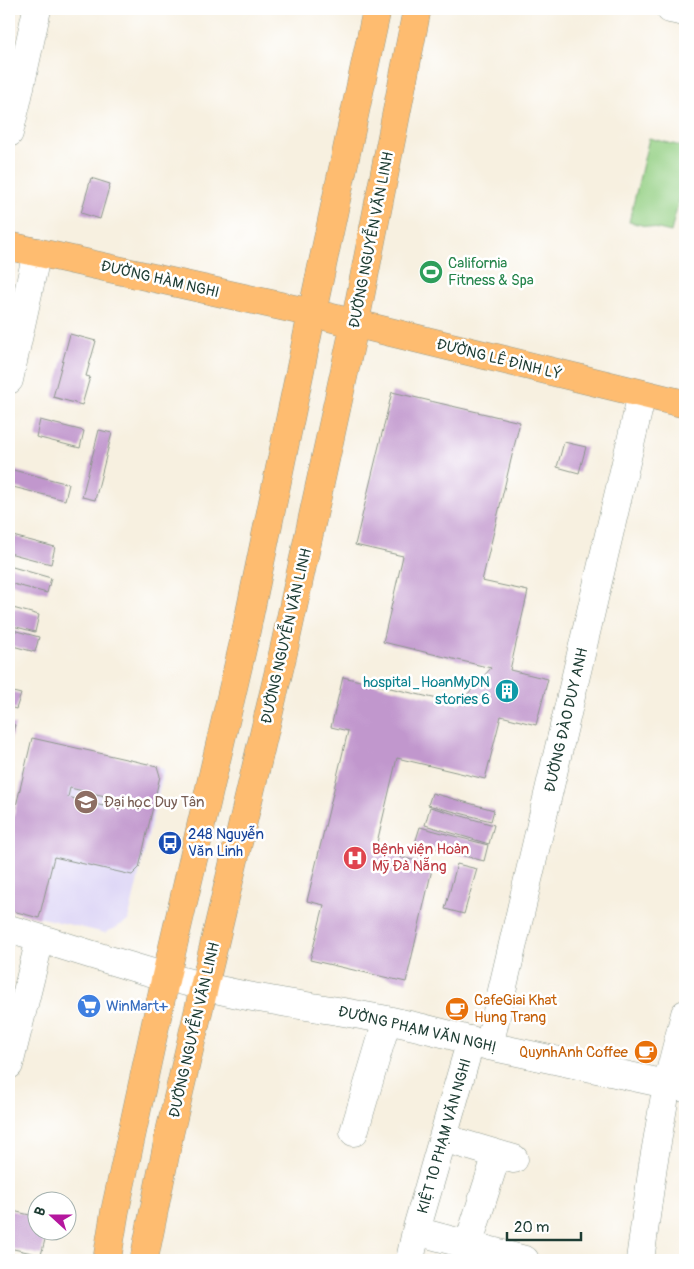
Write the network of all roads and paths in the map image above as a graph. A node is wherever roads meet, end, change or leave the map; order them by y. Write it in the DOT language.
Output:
graph roads {
  1 [pos="37,9"];
  2 [pos="377,9"];
  3 [pos="417,9"];
  4 [pos="670,9"];
  5 [pos="685,12"];
  6 [pos="13,100"];
  7 [pos="9,132"];
  8 [pos="9,246"];
  9 [pos="37,252"];
  10 [pos="312,313"];
  11 [pos="355,323"];
  12 [pos="9,380"];
  13 [pos="642,394"];
  14 [pos="685,404"];
  15 [pos="9,929"];
  16 [pos="40,939"];
  17 [pos="166,976"];
  18 [pos="205,986"];
  19 [pos="685,1014"];
  20 [pos="387,1020"];
  21 [pos="480,1043"];
  22 [pos="9,1065"];
  23 [pos="676,1086"];
  24 [pos="354,1132"];
  25 [pos="443,1138"];
  26 [pos="416,1231"];
  27 [pos="467,1253"];
  28 [pos="107,1260"];
  29 [pos="144,1260"];
  30 [pos="410,1260"];
  31 [pos="525,1260"];
  32 [pos="640,1260"];
  1 -- 6 [label="street"];
  2 -- 10 [label="main road"];
  3 -- 11 [label="main road, ĐƯỜNG NGUYỄN VĂN LINH"];
  4 -- 5 [label="street"];
  6 -- 7 [label="street"];
  8 -- 9 [label="main road, ĐƯỜNG HÀM NGHI"];
  9 -- 10 [label="main road, ĐƯỜNG HÀM NGHI"];
  9 -- 12 [label="street"];
  10 -- 11 [label="main road, ĐƯỜNG LÊ ĐÌNH LÝ"];
  10 -- 17 [label="main road"];
  11 -- 13 [label="main road, ĐƯỜNG LÊ ĐÌNH LÝ"];
  11 -- 18 [label="main road, ĐƯỜNG NGUYỄN VĂN LINH"];
  13 -- 14 [label="main road, ĐƯỜNG LÊ ĐÌNH LÝ"];
  13 -- 21 [label="street, ĐƯỜNG ĐÀO DUY ANH"];
  15 -- 16 [label="street, ĐƯỜNG PHẠM VĂN NGHỊ"];
  16 -- 17 [label="street, ĐƯỜNG PHẠM VĂN NGHỊ"];
  16 -- 22 [label="street"];
  17 -- 18 [label="street, ĐƯỜNG PHẠM VĂN NGHỊ"];
  17 -- 28 [label="main road"];
  18 -- 20 [label="street, ĐƯỜNG PHẠM VĂN NGHỊ"];
  18 -- 29 [label="main road, ĐƯỜNG NGUYỄN VĂN LINH"];
  19 -- 23 [label="street"];
  20 -- 21 [label="street, ĐƯỜNG PHẠM VĂN NGHỊ"];
  20 -- 24 [label="street"];
  21 -- 23 [label="street, ĐƯỜNG PHẠM VĂN NGHỊ"];
  21 -- 25 [label="street, KIỆT 10 PHẠM VĂN NGHI"];
  23 -- 32 [label="street"];
  25 -- 26 [label="street, KIỆT 10 PHẠM VĂN NGHI"];
  25 -- 27 [label="street"];
  26 -- 27 [label="street, KIỆT 10 PHẠM VĂN NGHI"];
  26 -- 30 [label="street, KIỆT 10 PHẠM VĂN NGHI"];
  27 -- 31 [label="street, KIỆT 10 PHẠM VĂN NGHI"];
}
